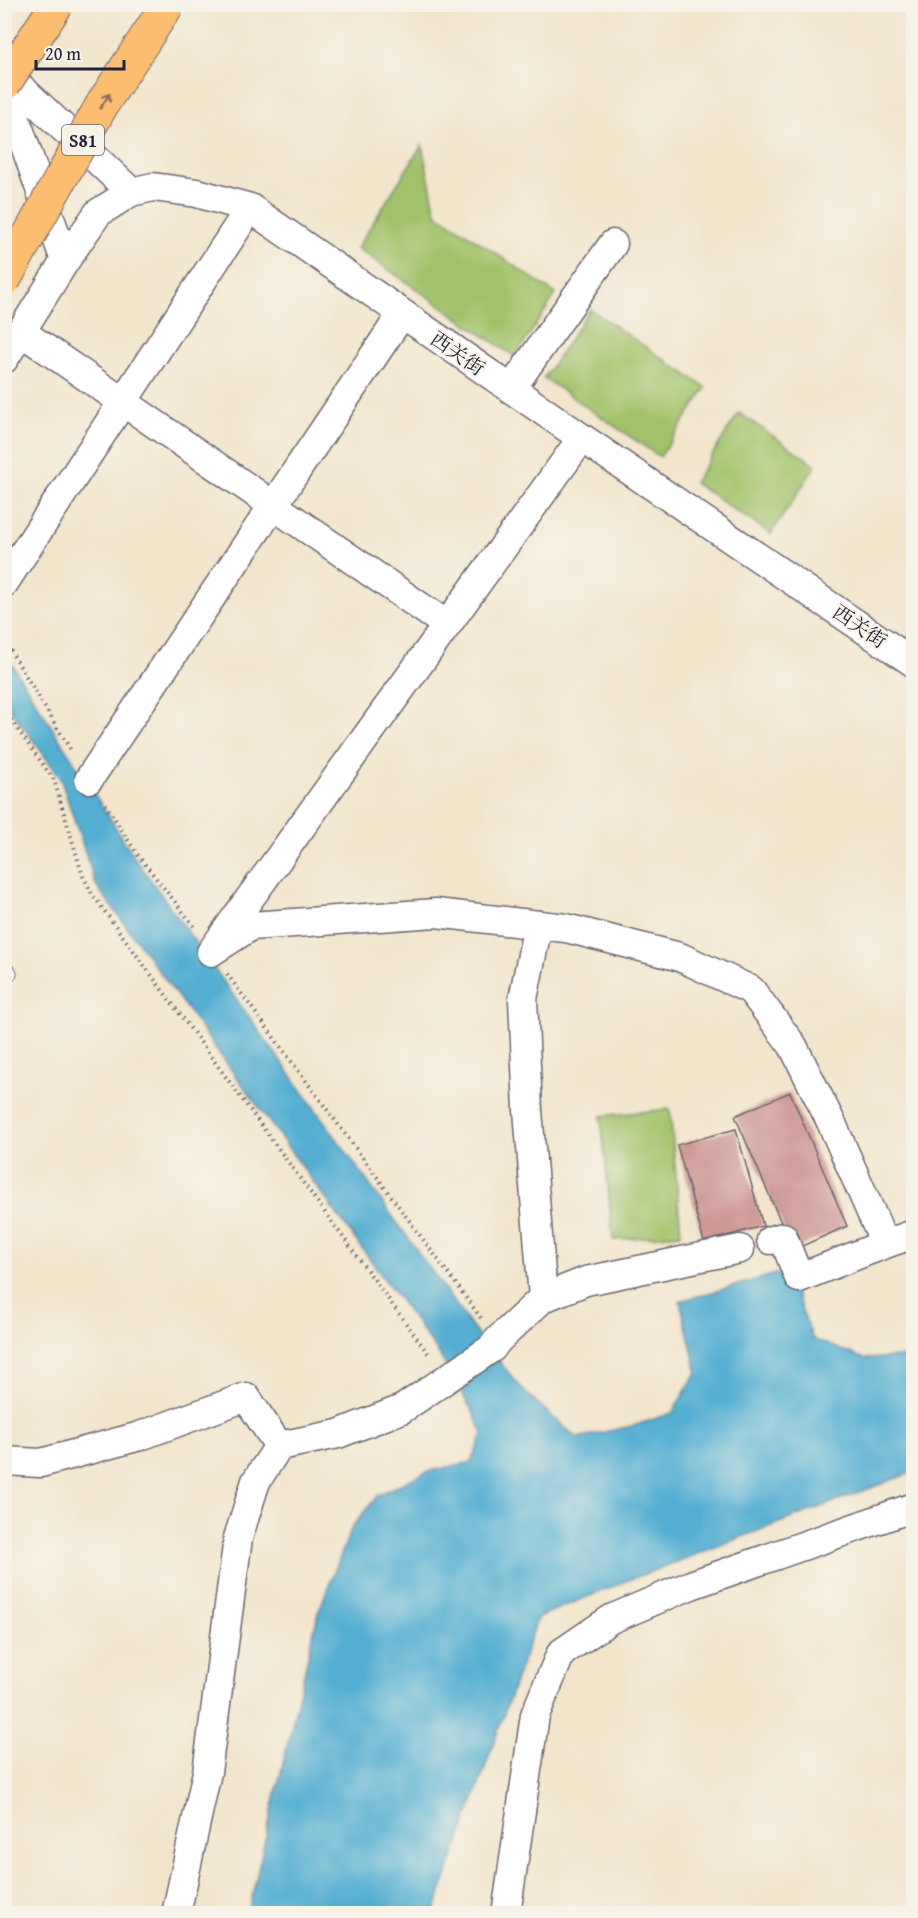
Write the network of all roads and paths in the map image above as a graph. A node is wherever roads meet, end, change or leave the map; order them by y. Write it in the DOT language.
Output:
graph roads {
  1 [pos="57,4"];
  2 [pos="168,4"];
  3 [pos="4,72"];
  4 [pos="4,85"];
  5 [pos="131,192"];
  6 [pos="250,208"];
  7 [pos="613,244"];
  8 [pos="65,261"];
  9 [pos="4,280"];
  10 [pos="402,314"];
  11 [pos="20,331"];
  12 [pos="4,359"];
  13 [pos="511,389"];
  14 [pos="123,402"];
  15 [pos="582,438"];
  16 [pos="273,505"];
  17 [pos="4,583"];
  18 [pos="447,625"];
  19 [pos="4,640"];
  20 [pos="914,663"];
  21 [pos="4,710"];
  22 [pos="88,779"];
  23 [pos="538,925"];
  24 [pos="211,952"];
  25 [pos="914,1234"];
  26 [pos="771,1240"];
  27 [pos="885,1244"];
  28 [pos="740,1249"];
  29 [pos="543,1298"];
  30 [pos="495,1344"];
  31 [pos="433,1359"];
  32 [pos="279,1446"];
  33 [pos="4,1461"];
  34 [pos="914,1507"];
  35 [pos="176,1914"];
  36 [pos="506,1914"];
  1 -- 4 [label="highway, bridge"];
  9 -- 2 [label="highway, S81, one-way, bridge"];
  3 -- 5 [label="street"];
  4 -- 8 [label="street"];
  5 -- 6 [label="street, 西关街"];
  5 -- 8 [label="street"];
  6 -- 10 [label="street, 西关街"];
  6 -- 14 [label="street"];
  7 -- 13 [label="street"];
  8 -- 11 [label="street"];
  10 -- 13 [label="street, 西关街"];
  10 -- 16 [label="street"];
  11 -- 12 [label="street"];
  11 -- 14 [label="street"];
  13 -- 15 [label="street, 西关街"];
  14 -- 16 [label="street"];
  14 -- 17 [label="street"];
  15 -- 18 [label="street"];
  15 -- 20 [label="street, 西关街"];
  16 -- 18 [label="street"];
  16 -- 22 [label="street"];
  18 -- 24 [label="street"];
  19 -- 22 [label="path"];
  21 -- 31 [label="path"];
  22 -- 24 [label="path"];
  23 -- 24 [label="street"];
  23 -- 27 [label="street"];
  23 -- 29 [label="street"];
  24 -- 30 [label="path"];
  25 -- 27 [label="street"];
  26 -- 27 [label="street"];
  28 -- 29 [label="street"];
  29 -- 30 [label="street"];
  30 -- 32 [label="street"];
  32 -- 33 [label="street"];
  32 -- 35 [label="street"];
  34 -- 36 [label="street"];
}
